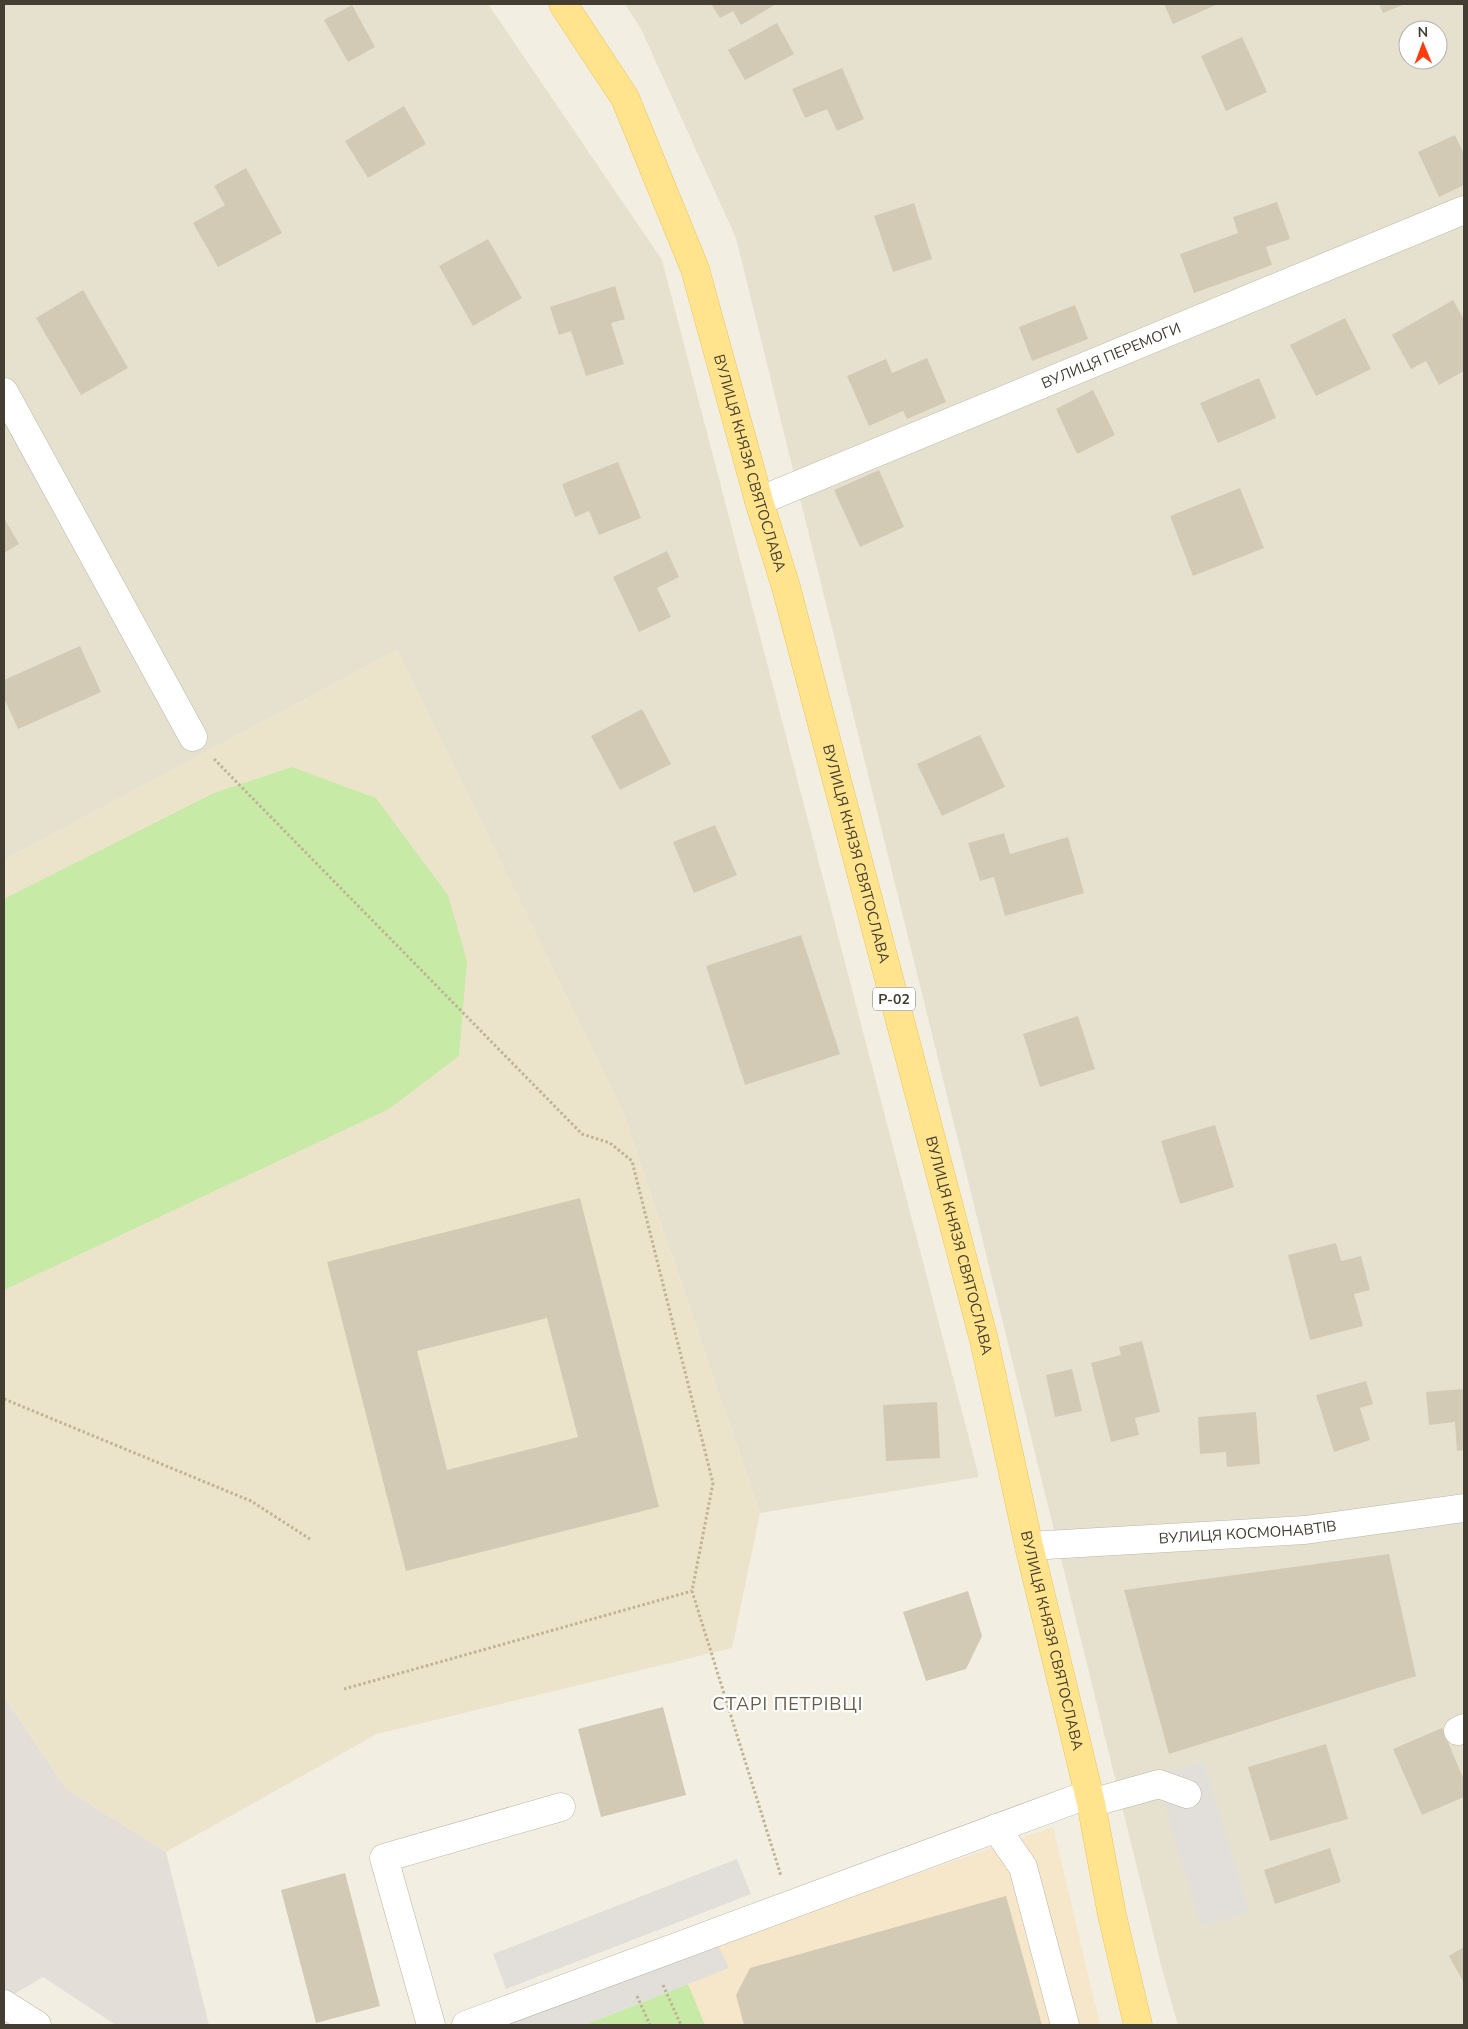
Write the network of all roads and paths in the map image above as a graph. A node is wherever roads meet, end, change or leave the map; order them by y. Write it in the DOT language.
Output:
graph roads {
  1 [pos="562,4"];
  2 [pos="1464,210"];
  3 [pos="4,392"];
  4 [pos="759,501"];
  5 [pos="193,737"];
  6 [pos="4,1399"];
  7 [pos="1464,1508"];
  8 [pos="310,1539"];
  9 [pos="1029,1546"];
  10 [pos="692,1592"];
  11 [pos="344,1689"];
  12 [pos="1187,1794"];
  13 [pos="1090,1798"];
  14 [pos="561,1807"];
  15 [pos="996,1828"];
  16 [pos="790,1904"];
  17 [pos="651,1957"];
  18 [pos="4,2004"];
  19 [pos="37,2025"];
  20 [pos="431,2025"];
  21 [pos="466,2025"];
  22 [pos="681,2025"];
  23 [pos="1065,2025"];
  24 [pos="1138,2025"];
  1 -- 4 [label="main road, ВУЛИЦЯ КНЯЗЯ СВЯТОСЛАВА / Р-02"];
  2 -- 4 [label="street, ВУЛИЦЯ ПЕРЕМОГИ"];
  3 -- 5 [label="street"];
  4 -- 9 [label="main road, ВУЛИЦЯ КНЯЗЯ СВЯТОСЛАВА / Р-02"];
  5 -- 10 [label="path"];
  6 -- 8 [label="path"];
  7 -- 9 [label="street, ВУЛИЦЯ КОСМОНАВТІВ"];
  9 -- 13 [label="main road, ВУЛИЦЯ КНЯЗЯ СВЯТОСЛАВА / Р-02"];
  10 -- 11 [label="path"];
  10 -- 16 [label="path"];
  12 -- 13 [label="street"];
  13 -- 15 [label="street"];
  13 -- 24 [label="main road, ВУЛИЦЯ КНЯЗЯ СВЯТОСЛАВА / Р-02"];
  14 -- 20 [label="street"];
  15 -- 16 [label="street"];
  15 -- 23 [label="street"];
  16 -- 17 [label="street"];
  17 -- 21 [label="street"];
  17 -- 22 [label="path"];
  18 -- 19 [label="street"];
}
